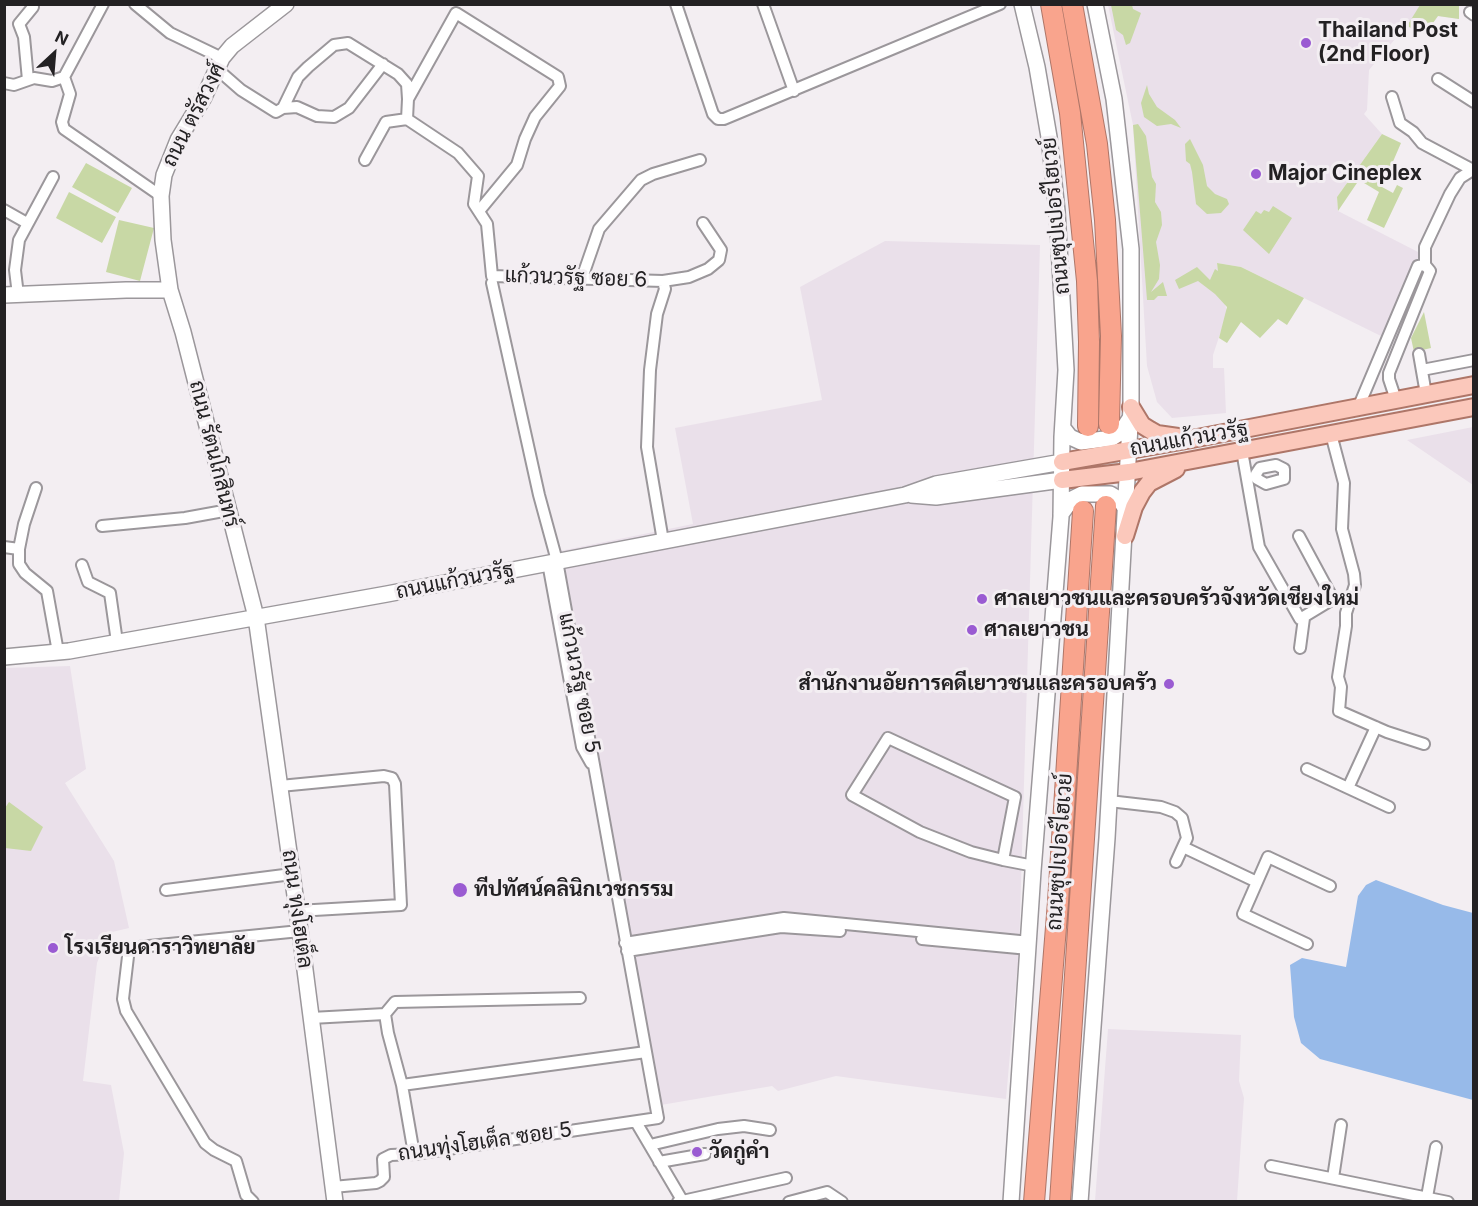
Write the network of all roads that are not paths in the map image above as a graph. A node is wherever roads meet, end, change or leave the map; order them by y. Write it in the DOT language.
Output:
graph roads {
  1 [pos="103,4"];
  2 [pos="135,4"];
  3 [pos="286,4"];
  4 [pos="676,4"];
  5 [pos="763,4"];
  6 [pos="1000,4"];
  7 [pos="1022,4"];
  8 [pos="1051,4"];
  9 [pos="1072,4"];
  10 [pos="1095,4"];
  11 [pos="33,7"];
  12 [pos="220,64"];
  13 [pos="383,64"];
  14 [pos="64,77"];
  15 [pos="1438,79"];
  16 [pos="28,80"];
  17 [pos="4,83"];
  18 [pos="794,91"];
  19 [pos="1392,97"];
  20 [pos="408,99"];
  21 [pos="1473,102"];
  22 [pos="283,108"];
  23 [pos="407,119"];
  24 [pos="365,160"];
  25 [pos="700,160"];
  26 [pos="1472,169"];
  27 [pos="53,177"];
  28 [pos="161,196"];
  29 [pos="4,210"];
  30 [pos="479,211"];
  31 [pos="27,222"];
  32 [pos="703,223"];
  33 [pos="165,255"];
  34 [pos="1425,265"];
  35 [pos="582,278"];
  36 [pos="663,280"];
  37 [pos="492,283"];
  38 [pos="148,290"];
  39 [pos="170,290"];
  40 [pos="11,295"];
  41 [pos="1419,354"];
  42 [pos="1473,360"];
  43 [pos="1422,370"];
  44 [pos="1473,385"];
  45 [pos="1426,394"];
  46 [pos="1396,400"];
  47 [pos="1473,407"];
  48 [pos="1358,408"];
  49 [pos="1131,412"];
  50 [pos="1109,424"];
  51 [pos="1088,426"];
  52 [pos="1063,428"];
  53 [pos="1331,434"];
  54 [pos="1192,439"];
  55 [pos="1130,450"];
  56 [pos="1242,451"];
  57 [pos="1199,459"];
  58 [pos="1062,462"];
  59 [pos="1129,472"];
  60 [pos="1062,480"];
  61 [pos="36,488"];
  62 [pos="905,495"];
  63 [pos="1106,506"];
  64 [pos="229,510"];
  65 [pos="1083,511"];
  66 [pos="1127,511"];
  67 [pos="1061,514"];
  68 [pos="102,526"];
  69 [pos="1125,536"];
  70 [pos="1299,536"];
  71 [pos="663,541"];
  72 [pos="4,547"];
  73 [pos="19,549"];
  74 [pos="552,562"];
  75 [pos="82,565"];
  76 [pos="256,617"];
  77 [pos="1304,618"];
  78 [pos="117,642"];
  79 [pos="1300,648"];
  80 [pos="58,652"];
  81 [pos="4,657"];
  82 [pos="1376,728"];
  83 [pos="1424,744"];
  84 [pos="1307,769"];
  85 [pos="280,786"];
  86 [pos="1348,788"];
  87 [pos="1109,801"];
  88 [pos="1389,807"];
  89 [pos="1183,847"];
  90 [pos="1004,860"];
  91 [pos="1176,862"];
  92 [pos="1034,866"];
  93 [pos="292,874"];
  94 [pos="1257,882"];
  95 [pos="1330,886"];
  96 [pos="166,890"];
  97 [pos="297,911"];
  98 [pos="300,931"];
  99 [pos="1307,944"];
  100 [pos="1029,945"];
  101 [pos="626,947"];
  102 [pos="580,998"];
  103 [pos="385,1014"];
  104 [pos="311,1018"];
  105 [pos="646,1052"];
  106 [pos="402,1085"];
  107 [pos="636,1122"];
  108 [pos="1341,1125"];
  109 [pos="770,1130"];
  110 [pos="650,1145"];
  111 [pos="1436,1147"];
  112 [pos="414,1154"];
  113 [pos="705,1154"];
  114 [pos="659,1162"];
  115 [pos="1270,1166"];
  116 [pos="786,1178"];
  117 [pos="1333,1178"];
  118 [pos="334,1194"];
  119 [pos="1427,1197"];
  120 [pos="680,1201"];
  121 [pos="253,1202"];
  122 [pos="789,1202"];
  123 [pos="842,1202"];
  124 [pos="1011,1202"];
  125 [pos="1034,1202"];
  126 [pos="1060,1202"];
  127 [pos="1080,1202"];
  128 [pos="1448,1202"];
  1 -- 14 [label="street"];
  2 -- 12 [label="street"];
  3 -- 12 [label="street, ถนน ตรัสวงศ์"];
  4 -- 18 [label="street"];
  5 -- 18 [label="street"];
  6 -- 18 [label="street"];
  7 -- 52 [label="street"];
  8 -- 51 [label="highway, ถนนซุปเปอร์ไฮเวย์"];
  9 -- 50 [label="highway"];
  10 -- 49 [label="street"];
  11 -- 16 [label="street"];
  12 -- 22 [label="street"];
  12 -- 28 [label="street, ถนน ตรัสวงศ์"];
  13 -- 20 [label="street"];
  13 -- 22 [label="street"];
  13 -- 22 [label="street"];
  14 -- 16 [label="street"];
  14 -- 28 [label="street"];
  15 -- 21 [label="street"];
  16 -- 17 [label="street"];
  19 -- 26 [label="street"];
  20 -- 23 [label="street"];
  20 -- 30 [label="street"];
  23 -- 24 [label="street"];
  23 -- 30 [label="street, แก้วนวรัฐ ซอย 6"];
  25 -- 35 [label="street"];
  26 -- 34 [label="street"];
  27 -- 31 [label="street"];
  28 -- 33 [label="street, ถนน ตรัสวงศ์"];
  29 -- 31 [label="street"];
  30 -- 35 [label="street, แก้วนวรัฐ ซอย 6"];
  31 -- 40 [label="street"];
  32 -- 36 [label="street"];
  33 -- 38 [label="street"];
  33 -- 39 [label="street, ถนน ตรัสวงศ์"];
  34 -- 46 [label="street"];
  34 -- 48 [label="street"];
  35 -- 36 [label="street, แก้วนวรัฐ ซอย 6"];
  36 -- 71 [label="street, แก้วนวรัฐ ซอย 6"];
  37 -- 74 [label="street, แก้วนวรัฐ ซอย 5"];
  38 -- 39 [label="street"];
  38 -- 40 [label="street"];
  39 -- 64 [label="street, ถนน รัตนโกสินทร์"];
  41 -- 43 [label="street"];
  42 -- 43 [label="street"];
  43 -- 45 [label="street"];
  44 -- 45 [label="main road, ถนนแก้วนวรัฐ"];
  45 -- 46 [label="main road, ถนนแก้วนวรัฐ"];
  46 -- 48 [label="main road, ถนนแก้วนวรัฐ"];
  47 -- 53 [label="main road, ถนนแก้วนวรัฐ"];
  48 -- 54 [label="main road, ถนนแก้วนวรัฐ"];
  49 -- 52 [label="street"];
  49 -- 54 [label="main road"];
  49 -- 55 [label="street"];
  52 -- 58 [label="street"];
  53 -- 56 [label="main road, ถนนแก้วนวรัฐ"];
  53 -- 82 [label="street"];
  54 -- 55 [label="main road, ถนนแก้วนวรัฐ"];
  55 -- 58 [label="main road, ถนนแก้วนวรัฐ"];
  55 -- 59 [label="street"];
  56 -- 57 [label="main road, ถนนแก้วนวรัฐ"];
  56 -- 77 [label="street"];
  57 -- 59 [label="main road, ถนนแก้วนวรัฐ"];
  57 -- 69 [label="main road"];
  58 -- 60 [label="street"];
  58 -- 62 [label="street, ถนนแก้วนวรัฐ"];
  59 -- 60 [label="main road, ถนนแก้วนวรัฐ"];
  59 -- 66 [label="street"];
  60 -- 62 [label="street, ถนนแก้วนวรัฐ"];
  60 -- 67 [label="street"];
  61 -- 73 [label="street"];
  62 -- 71 [label="street, ถนนแก้วนวรัฐ"];
  63 -- 126 [label="highway, ถนนซุปเปอร์ไฮเวย์"];
  64 -- 68 [label="street"];
  64 -- 76 [label="street, ถนน รัตนโกสินทร์"];
  65 -- 125 [label="highway, ถนนซุปเปอร์ไฮเวย์"];
  66 -- 67 [label="street"];
  66 -- 69 [label="street"];
  67 -- 92 [label="street"];
  69 -- 87 [label="street"];
  70 -- 77 [label="street"];
  71 -- 74 [label="street, ถนนแก้วนวรัฐ"];
  72 -- 73 [label="street"];
  73 -- 80 [label="street"];
  74 -- 76 [label="street, ถนนแก้วนวรัฐ"];
  74 -- 101 [label="street, แก้วนวรัฐ ซอย 5"];
  75 -- 78 [label="street"];
  76 -- 78 [label="street, ถนนแก้วนวรัฐ"];
  76 -- 85 [label="street, ถนน ทุ่งโฮเต็ล"];
  77 -- 79 [label="street"];
  78 -- 80 [label="street, ถนนแก้วนวรัฐ"];
  80 -- 81 [label="street, ถนนแก้วนวรัฐ"];
  82 -- 83 [label="street"];
  82 -- 86 [label="street"];
  84 -- 86 [label="street"];
  85 -- 93 [label="street, ถนน ทุ่งโฮเต็ล"];
  85 -- 97 [label="street"];
  86 -- 88 [label="street"];
  87 -- 89 [label="street"];
  87 -- 127 [label="street"];
  89 -- 91 [label="street"];
  89 -- 94 [label="street"];
  90 -- 90 [label="street"];
  90 -- 92 [label="street"];
  92 -- 100 [label="street"];
  93 -- 96 [label="street"];
  93 -- 97 [label="street, ถนน ทุ่งโฮเต็ล"];
  94 -- 95 [label="street"];
  94 -- 99 [label="street"];
  97 -- 98 [label="street, ถนน ทุ่งโฮเต็ล"];
  98 -- 104 [label="street, ถนน ทุ่งโฮเต็ล"];
  98 -- 121 [label="street"];
  100 -- 101 [label="street"];
  100 -- 124 [label="street"];
  101 -- 105 [label="street"];
  102 -- 103 [label="street"];
  103 -- 104 [label="street"];
  103 -- 106 [label="street"];
  104 -- 118 [label="street, ถนน ทุ่งโฮเต็ล"];
  105 -- 106 [label="street"];
  105 -- 107 [label="street, ถนนทุ่งโฮเต็ล ซอย 5"];
  106 -- 112 [label="street"];
  107 -- 110 [label="street"];
  107 -- 112 [label="street, ถนนทุ่งโฮเต็ล ซอย 5"];
  108 -- 117 [label="street"];
  109 -- 110 [label="street"];
  110 -- 114 [label="street"];
  111 -- 119 [label="street"];
  112 -- 118 [label="street, ถนนทุ่งโฮเต็ล ซอย 5"];
  113 -- 114 [label="street"];
  114 -- 120 [label="street"];
  115 -- 117 [label="street"];
  116 -- 120 [label="street"];
  117 -- 119 [label="street"];
  119 -- 128 [label="street"];
  122 -- 123 [label="street"];
}
